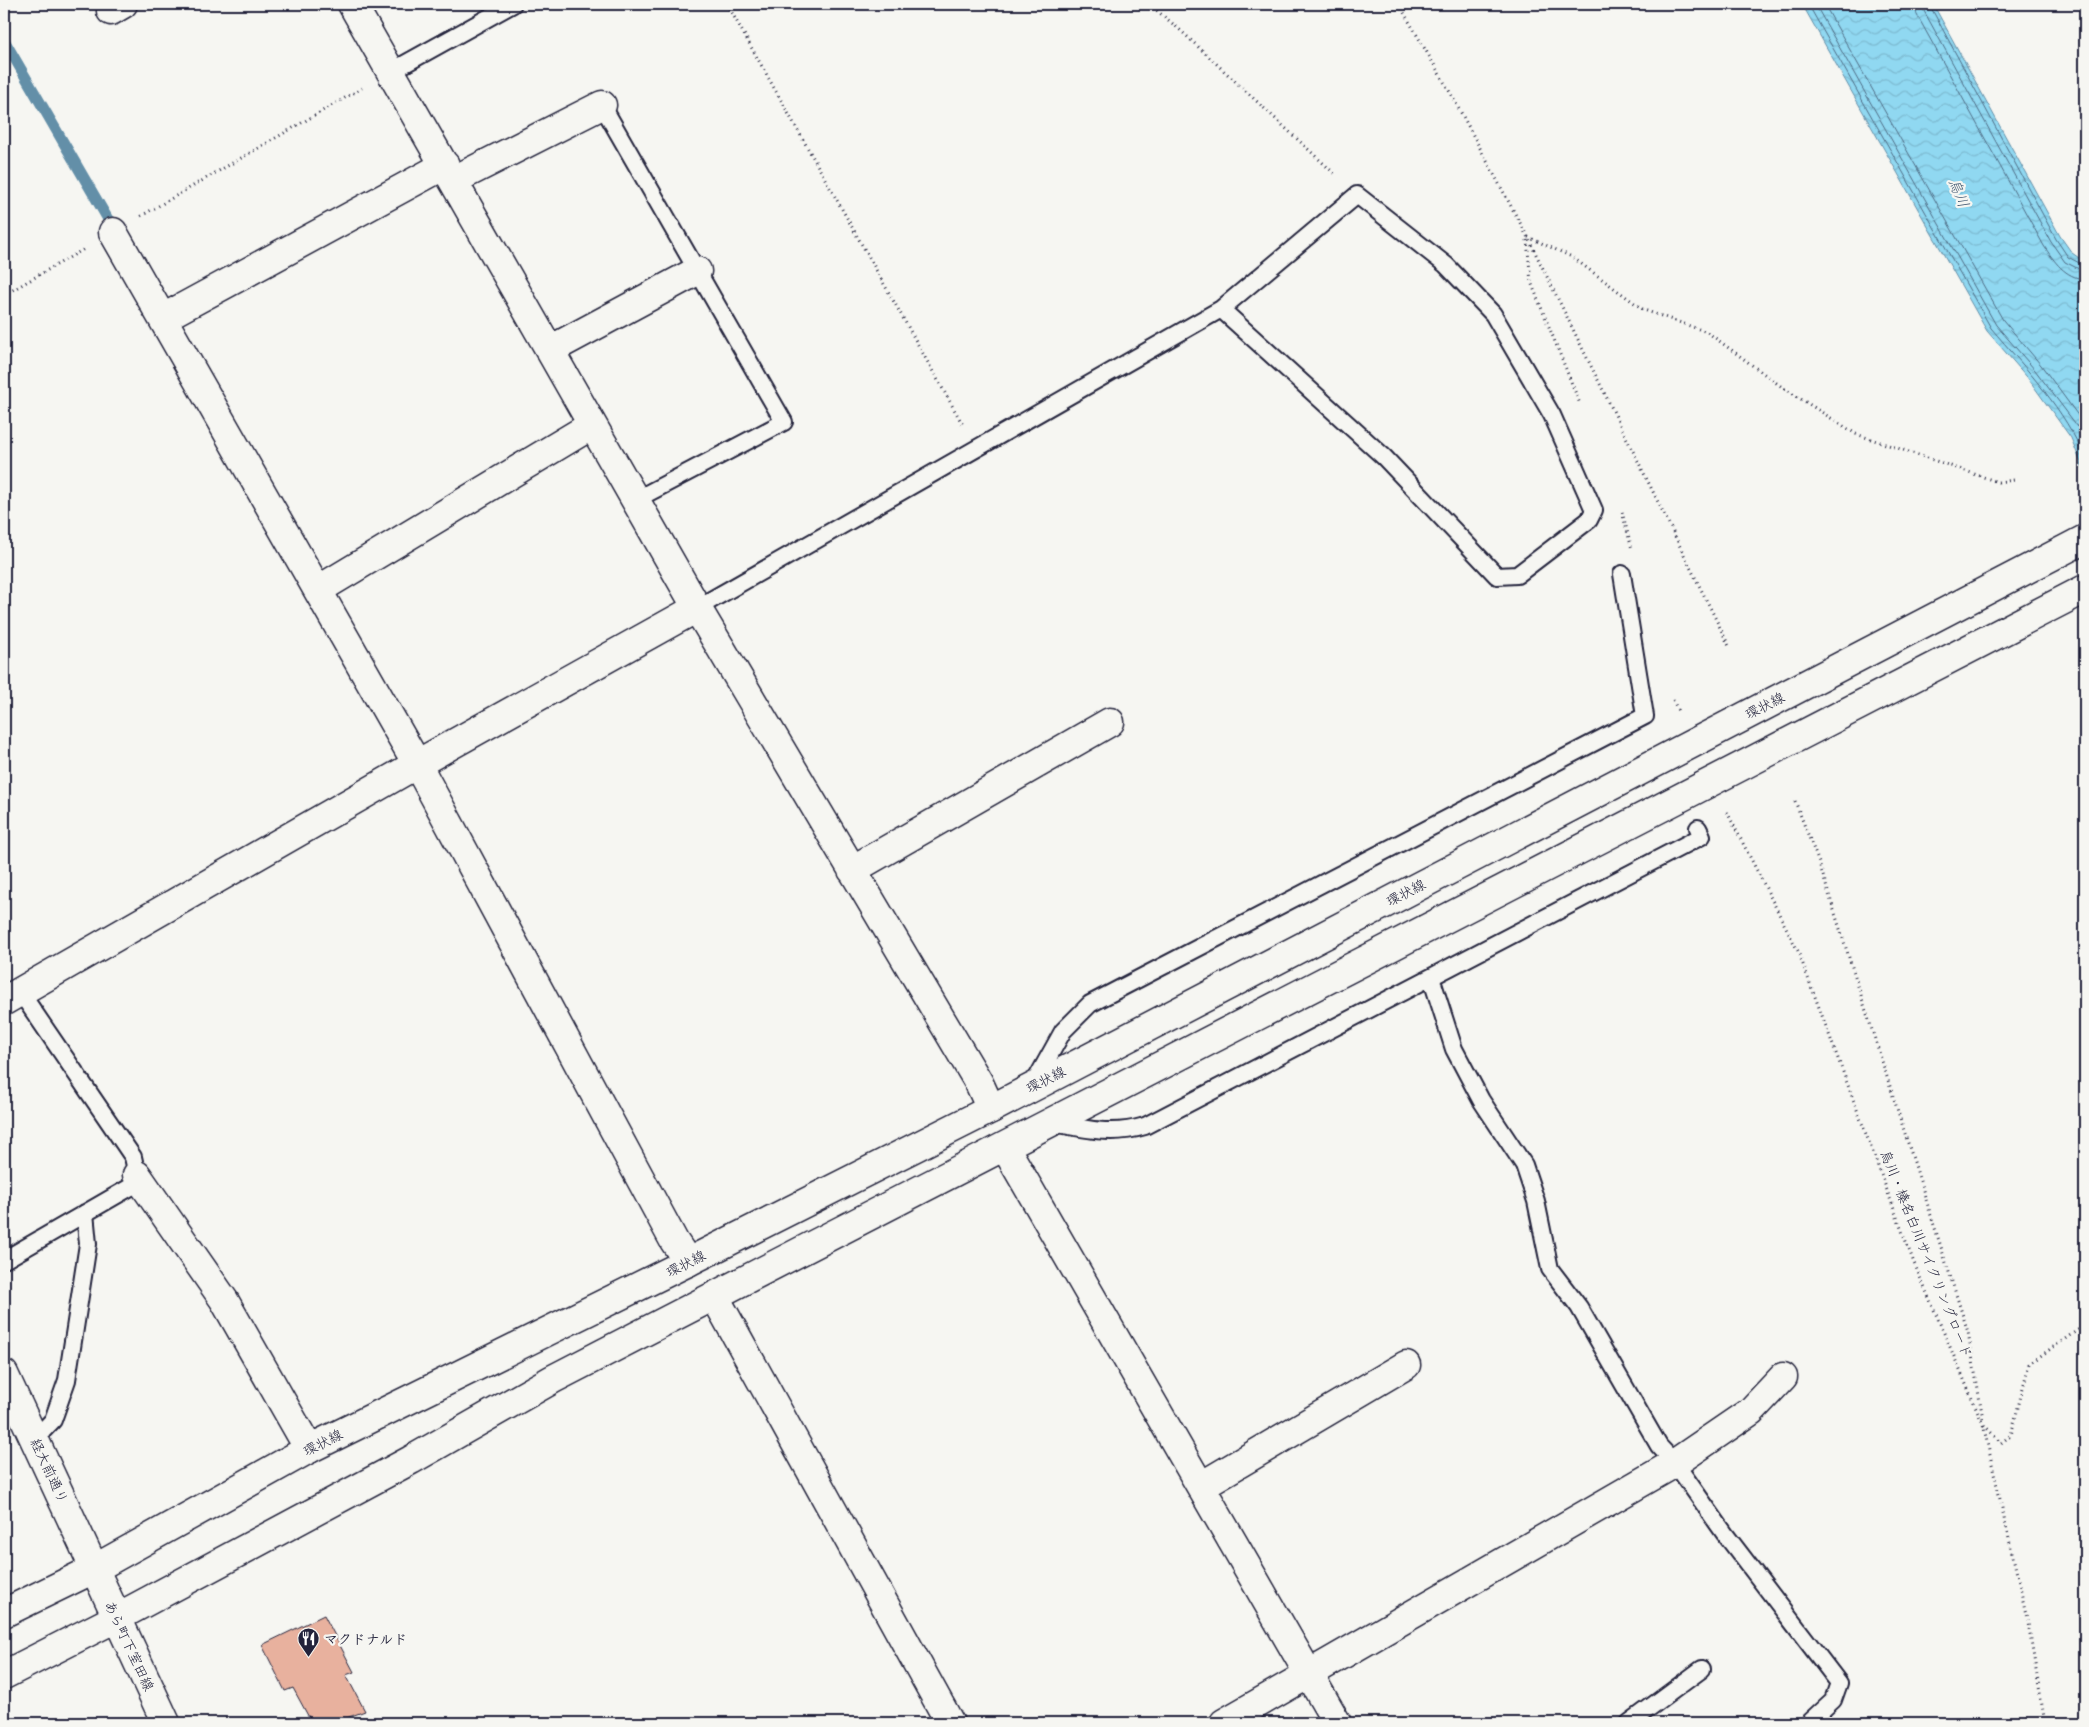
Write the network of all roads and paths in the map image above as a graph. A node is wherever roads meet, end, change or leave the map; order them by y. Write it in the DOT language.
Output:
graph roads {
  1 [pos="352,4"];
  2 [pos="513,4"];
  3 [pos="727,4"];
  4 [pos="1149,4"];
  5 [pos="1399,4"];
  6 [pos="392,71"];
  7 [pos="602,105"];
  8 [pos="450,173"];
  9 [pos="1357,195"];
  10 [pos="114,232"];
  11 [pos="1527,236"];
  12 [pos="697,271"];
  13 [pos="4,295"];
  14 [pos="1221,309"];
  15 [pos="163,318"];
  16 [pos="550,350"];
  17 [pos="592,424"];
  18 [pos="976,450"];
  19 [pos="2014,480"];
  20 [pos="635,500"];
  21 [pos="2085,539"];
  22 [pos="1622,574"];
  23 [pos="2085,589"];
  24 [pos="318,590"];
  25 [pos="697,608"];
  26 [pos="1730,648"];
  27 [pos="1110,722"];
  28 [pos="417,764"];
  29 [pos="1794,801"];
  30 [pos="1727,812"];
  31 [pos="1698,828"];
  32 [pos="852,870"];
  33 [pos="1431,977"];
  34 [pos="12,997"];
  35 [pos="1031,1088"];
  36 [pos="991,1109"];
  37 [pos="1054,1123"];
  38 [pos="1005,1147"];
  39 [pos="139,1178"];
  40 [pos="85,1213"];
  41 [pos="4,1260"];
  42 [pos="688,1262"];
  43 [pos="716,1297"];
  44 [pos="2085,1325"];
  45 [pos="1406,1365"];
  46 [pos="4,1374"];
  47 [pos="1783,1377"];
  48 [pos="1983,1424"];
  49 [pos="34,1440"];
  50 [pos="310,1450"];
  51 [pos="1674,1463"];
  52 [pos="1200,1486"];
  53 [pos="94,1569"];
  54 [pos="4,1613"];
  55 [pos="116,1618"];
  56 [pos="1702,1669"];
  57 [pos="4,1675"];
  58 [pos="1309,1675"];
  59 [pos="166,1723"];
  60 [pos="950,1723"];
  61 [pos="1224,1723"];
  62 [pos="1337,1723"];
  63 [pos="1629,1723"];
  64 [pos="1808,1723"];
  65 [pos="2045,1723"];
  1 -- 6 [label="street"];
  2 -- 6 [label="lane"];
  3 -- 18 [label="path"];
  4 -- 9 [label="path"];
  5 -- 11 [label="path"];
  6 -- 8 [label="street"];
  6 -- 10 [label="path"];
  7 -- 8 [label="street"];
  7 -- 12 [label="lane"];
  8 -- 15 [label="street"];
  8 -- 16 [label="street"];
  9 -- 14 [label="lane"];
  9 -- 14 [label="lane"];
  10 -- 13 [label="path"];
  10 -- 15 [label="street"];
  11 -- 19 [label="path"];
  11 -- 26 [label="path"];
  12 -- 16 [label="street"];
  12 -- 20 [label="lane"];
  14 -- 18 [label="lane"];
  15 -- 24 [label="street"];
  16 -- 17 [label="street"];
  17 -- 20 [label="street"];
  17 -- 24 [label="street"];
  18 -- 25 [label="lane"];
  20 -- 25 [label="street"];
  21 -- 35 [label="street, 環状線"];
  22 -- 35 [label="lane"];
  23 -- 37 [label="street"];
  24 -- 28 [label="street"];
  25 -- 28 [label="street"];
  25 -- 32 [label="street"];
  27 -- 32 [label="street"];
  28 -- 34 [label="street"];
  28 -- 42 [label="street"];
  29 -- 48 [label="path"];
  30 -- 48 [label="path, 烏川・榛名白川サイクリングロード"];
  31 -- 33 [label="lane"];
  32 -- 36 [label="street"];
  33 -- 37 [label="lane"];
  33 -- 51 [label="lane"];
  34 -- 39 [label="lane"];
  35 -- 36 [label="street, 環状線"];
  36 -- 42 [label="street, 環状線"];
  37 -- 38 [label="street"];
  38 -- 43 [label="street"];
  38 -- 52 [label="street"];
  39 -- 40 [label="lane"];
  39 -- 50 [label="street"];
  40 -- 41 [label="lane"];
  40 -- 49 [label="lane"];
  42 -- 50 [label="street, 環状線"];
  43 -- 55 [label="street"];
  43 -- 60 [label="street"];
  44 -- 48 [label="path"];
  45 -- 52 [label="street"];
  46 -- 49 [label="street, 経大前通り"];
  47 -- 51 [label="street"];
  48 -- 65 [label="path, 烏川・榛名白川サイクリングロード"];
  49 -- 53 [label="street, 経大前通り"];
  50 -- 53 [label="street, 環状線"];
  51 -- 58 [label="street"];
  51 -- 64 [label="lane"];
  52 -- 58 [label="street"];
  53 -- 54 [label="street, 環状線"];
  53 -- 55 [label="street, あら町下室田線"];
  55 -- 57 [label="street"];
  55 -- 59 [label="street, あら町下室田線"];
  56 -- 63 [label="lane"];
  58 -- 61 [label="street"];
  58 -- 62 [label="street"];
}
